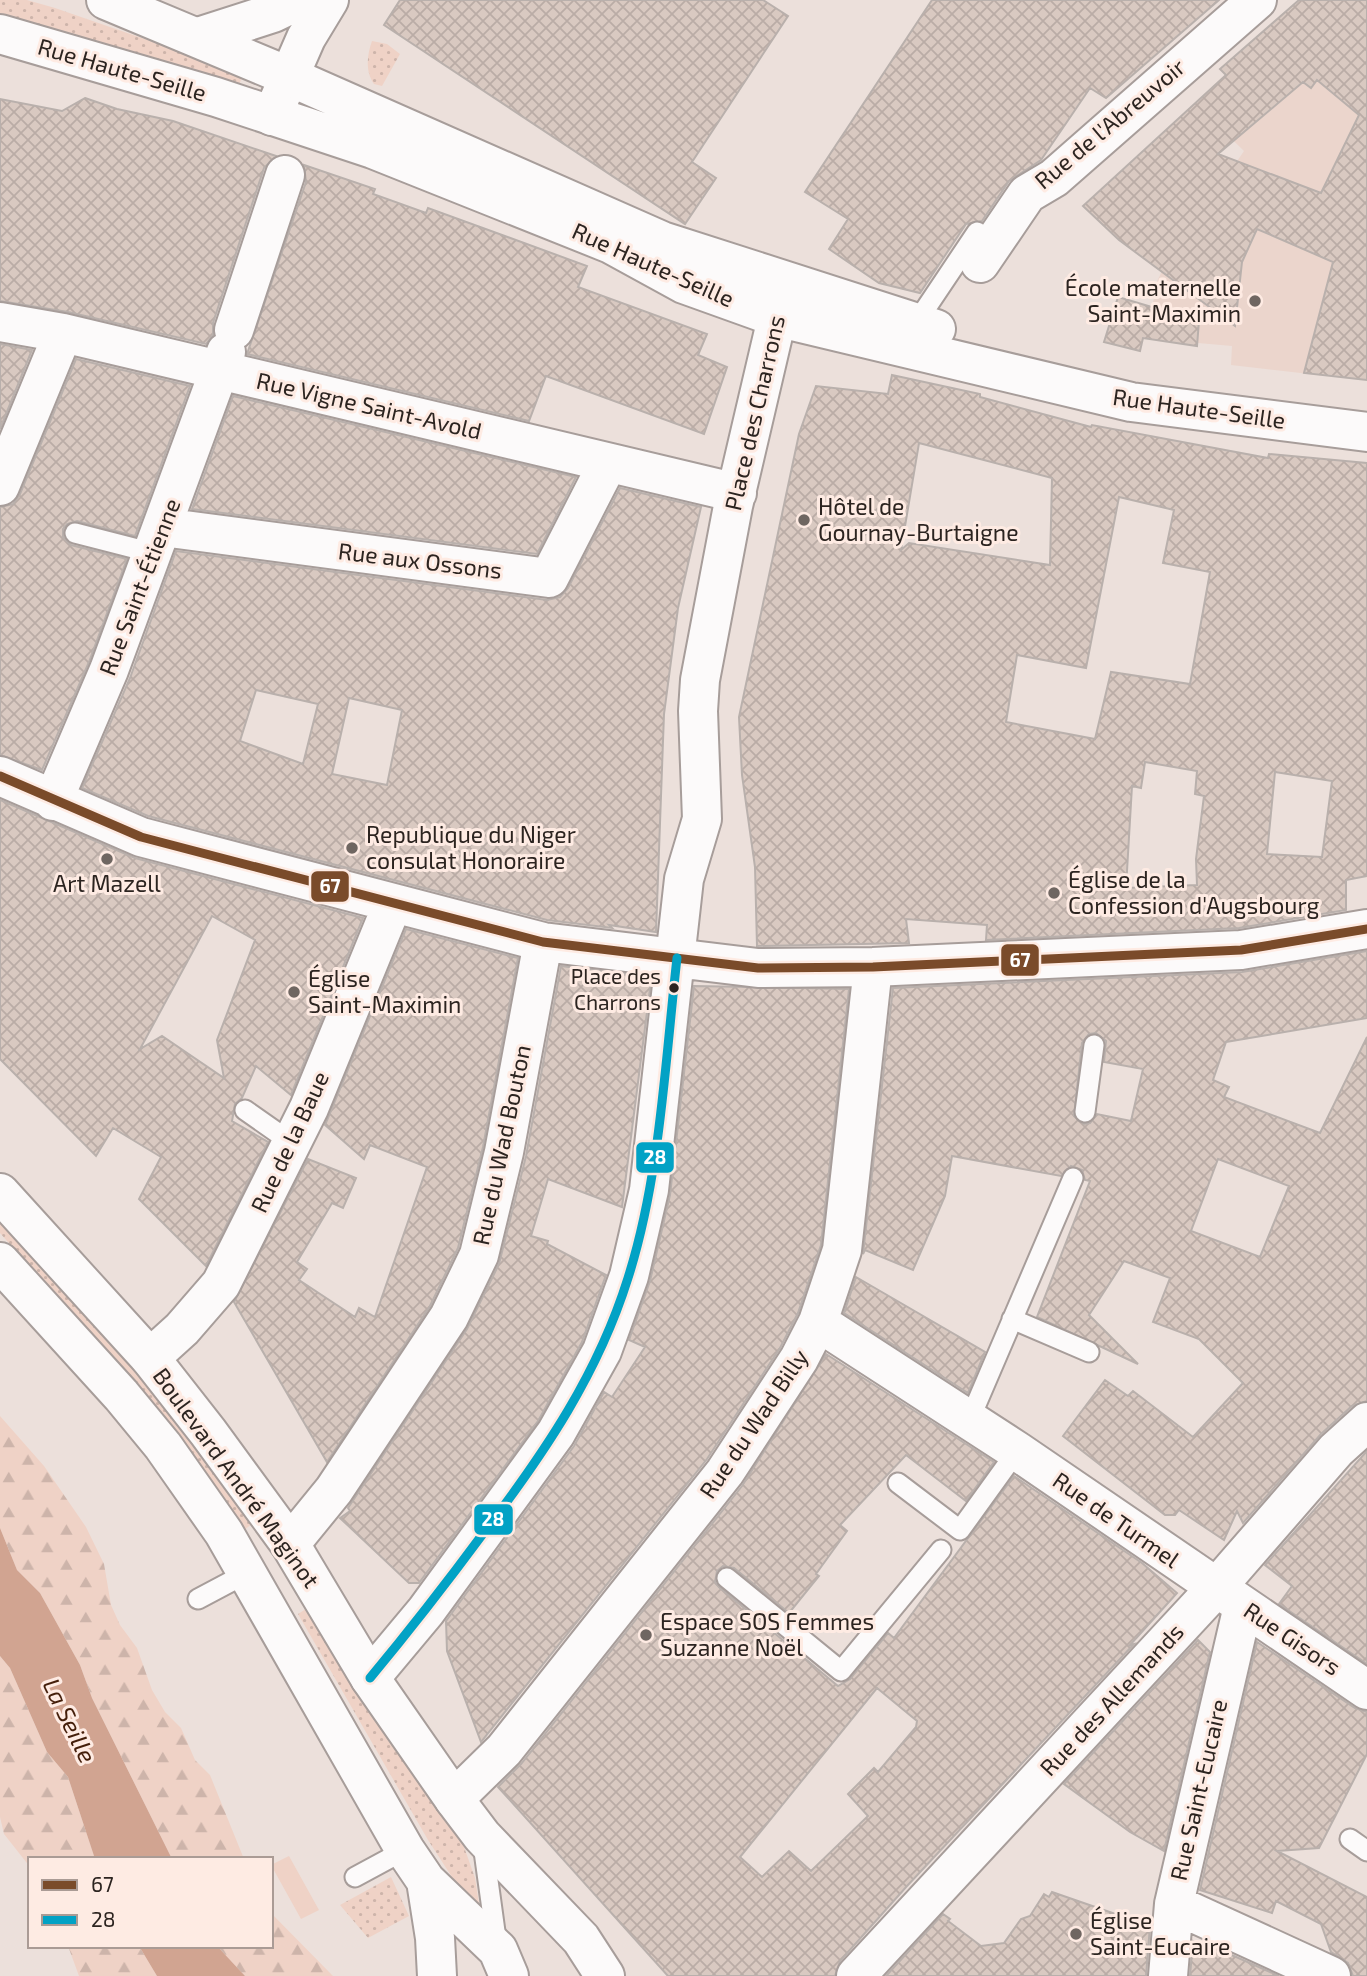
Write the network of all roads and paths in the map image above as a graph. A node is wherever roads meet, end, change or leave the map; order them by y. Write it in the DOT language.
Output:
graph roads {
  1 [pos="106,0"];
  2 [pos="300,0"];
  3 [pos="330,0"];
  4 [pos="1256,0"];
  5 [pos="0,34"];
  6 [pos="198,37"];
  7 [pos="288,76"];
  8 [pos="272,116"];
  9 [pos="285,175"];
  10 [pos="979,247"];
  11 [pos="781,300"];
  12 [pos="0,322"];
  13 [pos="63,333"];
  14 [pos="911,335"];
  15 [pos="227,351"];
  16 [pos="1367,407"];
  17 [pos="1367,432"];
  18 [pos="608,463"];
  19 [pos="0,486"];
  20 [pos="735,500"];
  21 [pos="75,533"];
  22 [pos="158,540"];
  23 [pos="0,776"];
  24 [pos="52,801"];
  25 [pos="393,903"];
  26 [pos="1367,929"];
  27 [pos="543,942"];
  28 [pos="677,958"];
  29 [pos="873,967"];
  30 [pos="1094,1045"];
  31 [pos="245,1110"];
  32 [pos="1085,1112"];
  33 [pos="292,1143"];
  34 [pos="1073,1178"];
  35 [pos="0,1193"];
  36 [pos="0,1262"];
  37 [pos="1012,1320"];
  38 [pos="818,1322"];
  39 [pos="1089,1352"];
  40 [pos="150,1358"];
  41 [pos="969,1421"];
  42 [pos="1367,1422"];
  43 [pos="1017,1451"];
  44 [pos="898,1483"];
  45 [pos="290,1544"];
  46 [pos="941,1550"];
  47 [pos="247,1573"];
  48 [pos="727,1578"];
  49 [pos="1230,1597"];
  50 [pos="198,1599"];
  51 [pos="370,1678"];
  52 [pos="1367,1690"];
  53 [pos="454,1799"];
  54 [pos="482,1836"];
  55 [pos="1350,1839"];
  56 [pos="405,1850"];
  57 [pos="1367,1850"];
  58 [pos="355,1877"];
  59 [pos="426,1881"];
  60 [pos="1174,1904"];
  61 [pos="504,1963"];
  62 [pos="437,1976"];
  63 [pos="605,1976"];
  64 [pos="856,1976"];
  65 [pos="1168,1976"];
  66 [pos="1331,1976"];
  1 -- 6 [label="street, Rue Haute-Seille"];
  2 -- 6 [label="street"];
  3 -- 7 [label="street"];
  4 -- 10 [label="street, Rue de l'Abreuvoir"];
  5 -- 8 [label="street, Rue Haute-Seille"];
  6 -- 7 [label="street, Rue Haute-Seille"];
  7 -- 8 [label="street"];
  7 -- 11 [label="street, Rue Haute-Seille"];
  8 -- 11 [label="street, Rue Haute-Seille"];
  9 -- 15 [label="street, Rue Saint-Étienne"];
  10 -- 14 [label="lane"];
  11 -- 14 [label="street, Rue Haute-Seille"];
  11 -- 20 [label="street, Place des Charrons"];
  12 -- 13 [label="street, Rue Vigne Saint-Avold"];
  13 -- 15 [label="street, Rue Vigne Saint-Avold"];
  13 -- 19 [label="street"];
  14 -- 16 [label="street, Rue Haute-Seille"];
  14 -- 17 [label="street, Rue Haute-Seille"];
  15 -- 18 [label="street, Rue Vigne Saint-Avold"];
  15 -- 22 [label="street, Rue Saint-Étienne"];
  18 -- 20 [label="street, Rue Vigne Saint-Avold"];
  18 -- 22 [label="street, Rue aux Ossons"];
  20 -- 28 [label="street, Place des Charrons"];
  21 -- 22 [label="lane"];
  22 -- 24 [label="street, Rue Saint-Étienne"];
  23 -- 24 [label="street"];
  24 -- 25 [label="street"];
  25 -- 27 [label="street"];
  25 -- 33 [label="street, Rue de la Baue"];
  26 -- 29 [label="street"];
  27 -- 28 [label="street"];
  27 -- 45 [label="street, Rue du Wad Bouton"];
  28 -- 29 [label="street"];
  28 -- 51 [label="street, Place des Charrons"];
  29 -- 38 [label="street, Rue du Wad Billy"];
  30 -- 32 [label="lane"];
  31 -- 33 [label="lane"];
  33 -- 40 [label="street, Rue de la Baue"];
  34 -- 37 [label="lane"];
  35 -- 40 [label="street, Boulevard André Maginot"];
  36 -- 47 [label="street, Boulevard André Maginot"];
  37 -- 39 [label="lane"];
  37 -- 41 [label="lane"];
  38 -- 41 [label="street, Rue de Turmel"];
  38 -- 53 [label="street, Rue du Wad Billy"];
  40 -- 45 [label="street, Boulevard André Maginot"];
  41 -- 43 [label="street, Rue de Turmel"];
  42 -- 49 [label="street, Rue des Allemands"];
  43 -- 44 [label="lane"];
  43 -- 49 [label="street, Rue de Turmel"];
  45 -- 47 [label="street, Rue du Wad Bouton"];
  45 -- 51 [label="street, Boulevard André Maginot"];
  46 -- 48 [label="lane"];
  47 -- 50 [label="lane"];
  47 -- 56 [label="street, Boulevard André Maginot"];
  49 -- 52 [label="street, Rue Gisors"];
  49 -- 60 [label="street, Rue Saint-Eucaire"];
  49 -- 64 [label="street, Rue des Allemands"];
  51 -- 53 [label="street, Boulevard André Maginot"];
  53 -- 54 [label="street, Boulevard André Maginot"];
  54 -- 61 [label="lane"];
  54 -- 63 [label="street, Boulevard André Maginot"];
  55 -- 57 [label="lane"];
  56 -- 58 [label="lane"];
  56 -- 59 [label="street, Boulevard André Maginot"];
  59 -- 61 [label="street, Boulevard André Maginot"];
  59 -- 62 [label="street"];
  60 -- 65 [label="street, Rue Saint-Eucaire"];
  60 -- 66 [label="street"];
}
